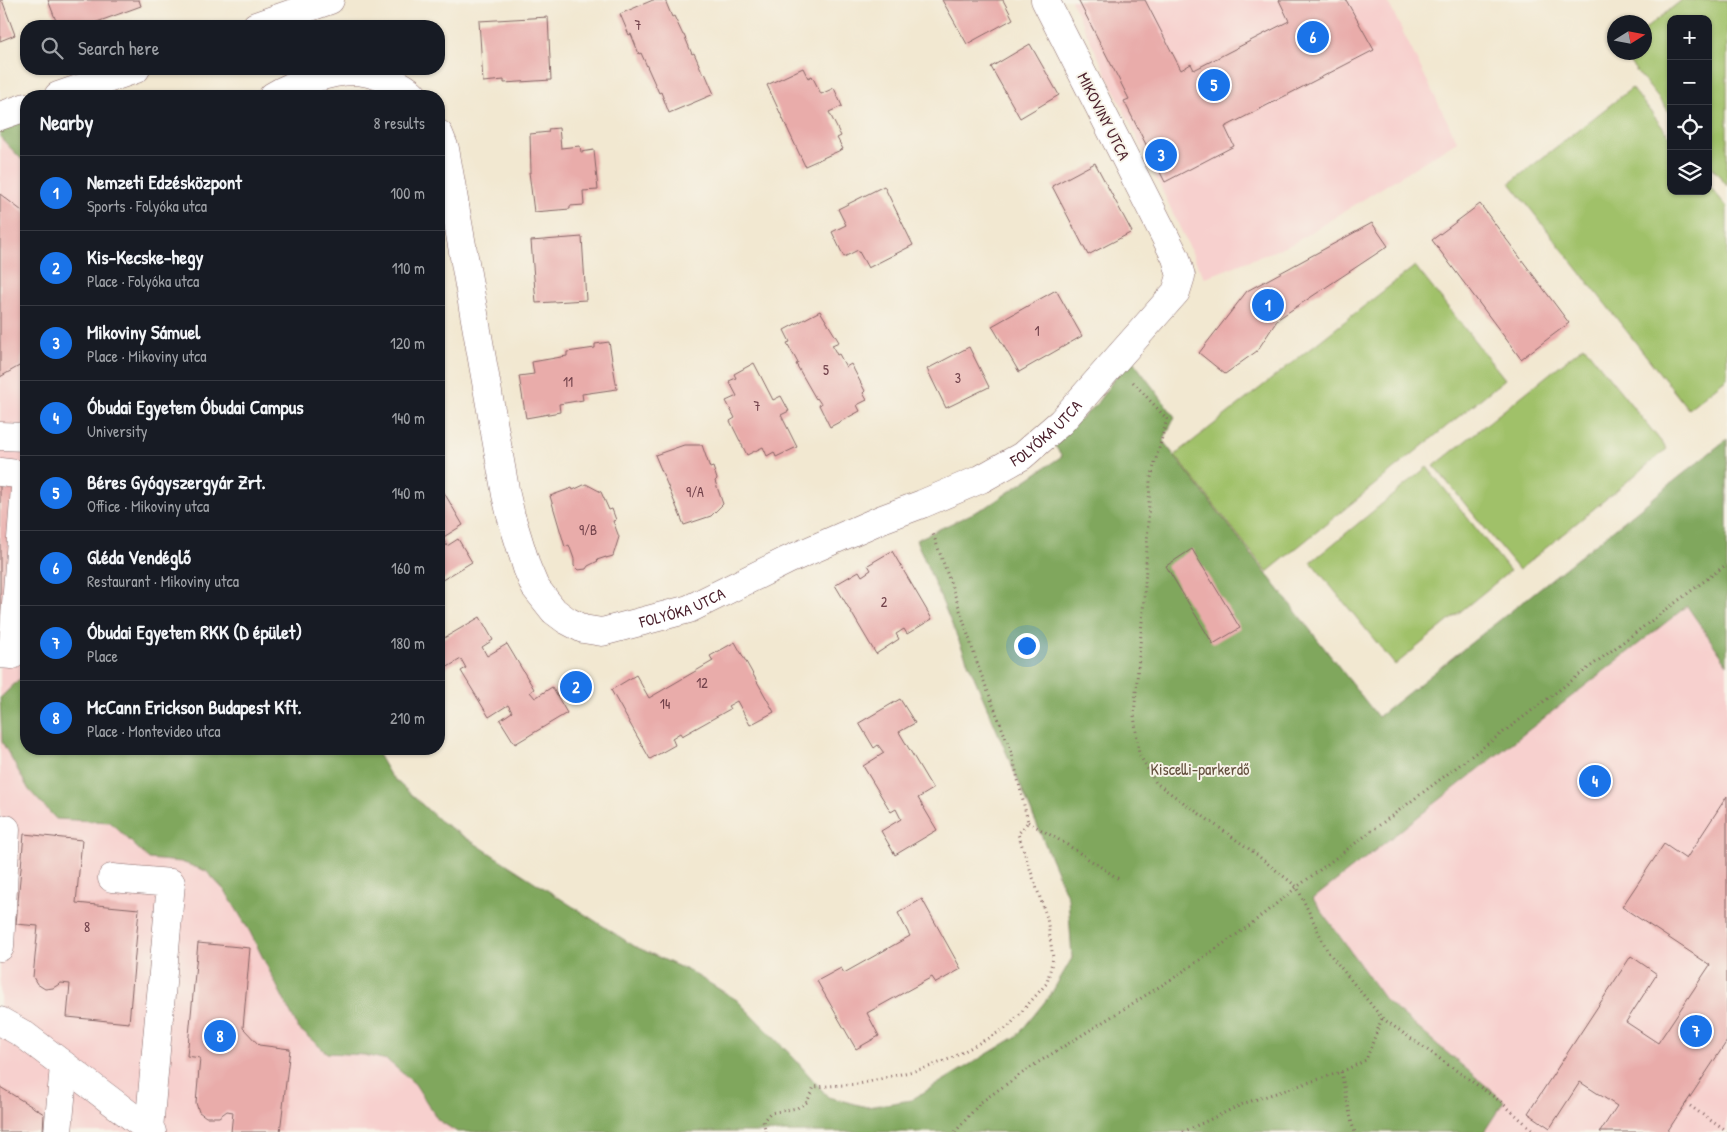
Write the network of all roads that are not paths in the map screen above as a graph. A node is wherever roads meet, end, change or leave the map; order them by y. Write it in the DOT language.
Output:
graph roads {
  1 [pos="330,0"];
  2 [pos="1045,0"];
  3 [pos="273,20"];
  4 [pos="123,75"];
  5 [pos="329,75"];
  6 [pos="370,75"];
  7 [pos="91,90"];
  8 [pos="282,90"];
  9 [pos="410,90"];
  10 [pos="20,109"];
  11 [pos="0,116"];
  12 [pos="445,155"];
  13 [pos="1176,258"];
  14 [pos="0,436"];
  15 [pos="20,437"];
  16 [pos="0,472"];
  17 [pos="20,474"];
  18 [pos="20,552"];
  19 [pos="0,654"];
  20 [pos="6,829"];
  21 [pos="112,878"];
  22 [pos="0,948"];
  23 [pos="177,1020"];
  24 [pos="0,1021"];
  25 [pos="64,1066"];
  26 [pos="155,1131"];
  27 [pos="58,1132"];
  1 -- 3 [label="street"];
  2 -- 13 [label="street, MIKOVINY UTCA"];
  4 -- 7 [label="street"];
  5 -- 8 [label="street"];
  6 -- 9 [label="street"];
  10 -- 11 [label="street"];
  12 -- 13 [label="street, FOLYÓKA UTCA"];
  14 -- 15 [label="street"];
  16 -- 17 [label="street"];
  18 -- 19 [label="street"];
  20 -- 22 [label="street"];
  21 -- 26 [label="street"];
  23 -- 26 [label="street"];
  24 -- 25 [label="street"];
  25 -- 26 [label="street"];
  25 -- 27 [label="street"];
}
